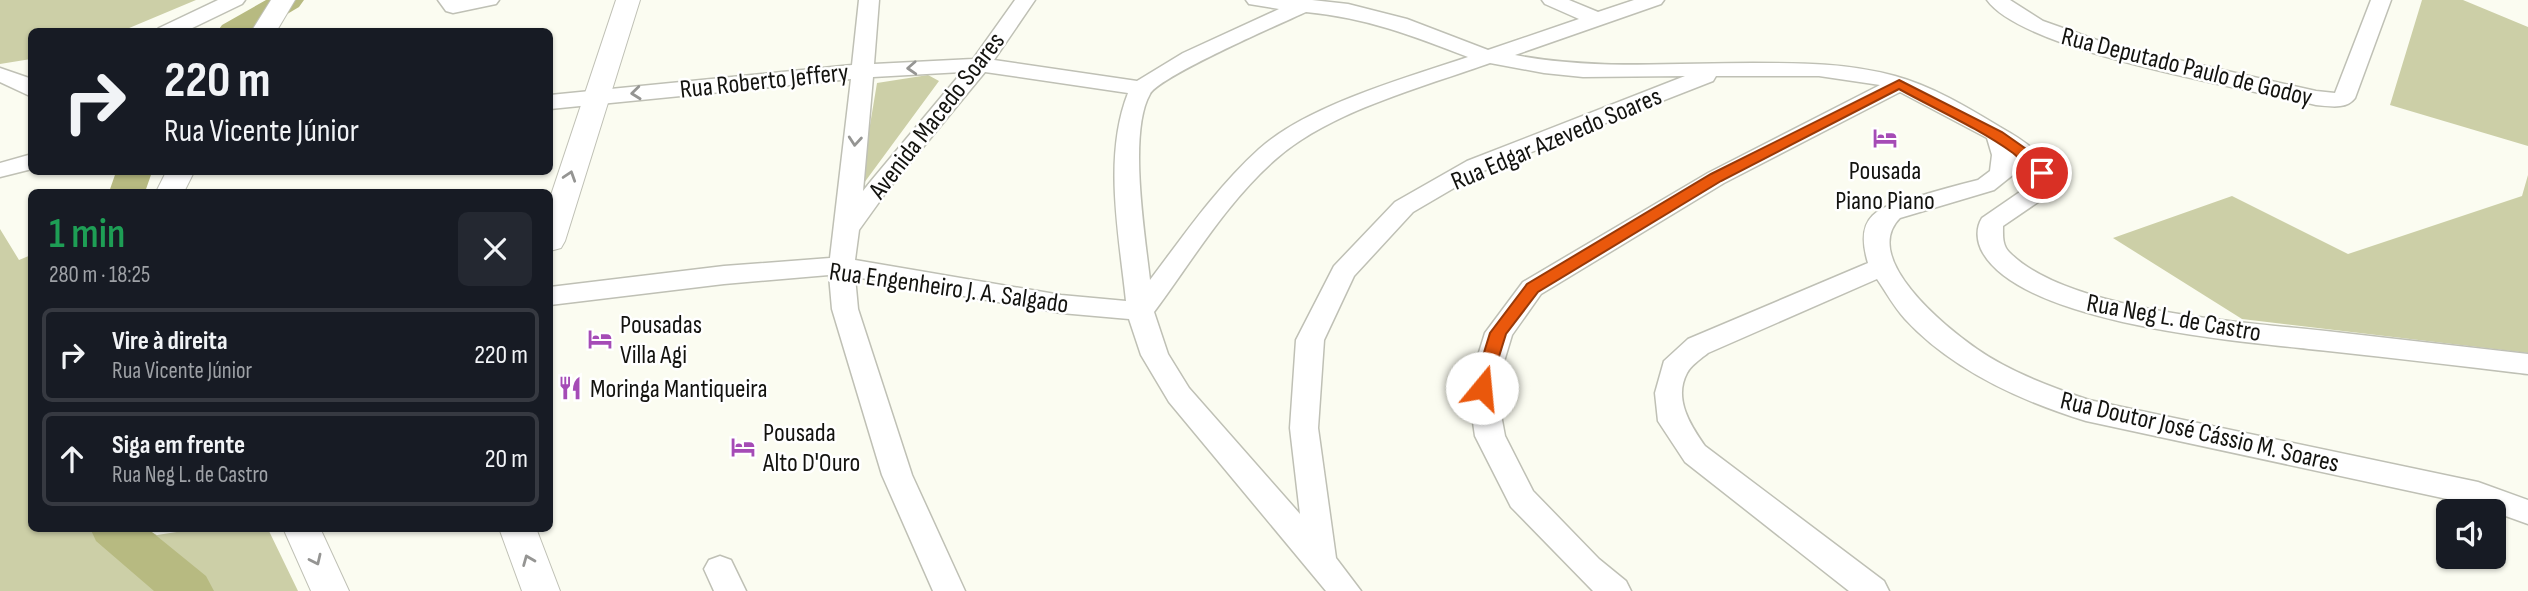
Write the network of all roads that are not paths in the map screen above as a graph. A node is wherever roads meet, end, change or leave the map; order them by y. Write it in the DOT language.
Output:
graph roads {
  1 [pos="235,0"];
  2 [pos="448,0"];
  3 [pos="489,0"];
  4 [pos="628,0"];
  5 [pos="869,0"];
  6 [pos="1025,0"];
  7 [pos="1256,0"];
  8 [pos="1552,0"];
  9 [pos="1654,0"];
  10 [pos="1997,0"];
  11 [pos="2381,0"];
  12 [pos="1280,1"];
  13 [pos="1304,4"];
  14 [pos="1596,19"];
  15 [pos="175,28"];
  16 [pos="1485,56"];
  17 [pos="980,65"];
  18 [pos="861,71"];
  19 [pos="1718,71"];
  20 [pos="0,75"];
  21 [pos="1899,84"];
  22 [pos="28,85"];
  23 [pos="1141,88"];
  24 [pos="595,97"];
  25 [pos="553,102"];
  26 [pos="1997,135"];
  27 [pos="28,162"];
  28 [pos="0,170"];
  29 [pos="851,183"];
  30 [pos="879,186"];
  31 [pos="847,230"];
  32 [pos="553,231"];
  33 [pos="841,266"];
  34 [pos="1882,267"];
  35 [pos="553,296"];
  36 [pos="1140,311"];
  37 [pos="2528,364"];
  38 [pos="2528,512"];
  39 [pos="303,532"];
  40 [pos="519,532"];
  41 [pos="1321,561"];
  42 [pos="330,591"];
  43 [pos="541,591"];
  44 [pos="949,591"];
  45 [pos="1346,591"];
  46 [pos="1615,591"];
  47 [pos="1873,591"];
  1 -- 15 [label="street"];
  2 -- 3 [label="street"];
  4 -- 24 [label="street"];
  5 -- 18 [label="street"];
  6 -- 17 [label="street, Avenida Macedo Soares"];
  7 -- 12 [label="street, Rua Neg L. de Castro"];
  8 -- 14 [label="street"];
  9 -- 14 [label="street"];
  10 -- 11 [label="street, Rua Deputado Paulo de Godoy"];
  12 -- 13 [label="street, Rua Neg L. de Castro"];
  13 -- 16 [label="street, Rua Neg L. de Castro"];
  13 -- 23 [label="street"];
  14 -- 16 [label="street"];
  16 -- 19 [label="street, Rua Neg L. de Castro"];
  16 -- 36 [label="street"];
  17 -- 18 [label="street, Rua Roberto Jeffery, one-way"];
  17 -- 23 [label="street, Rua Roberto Jeffery"];
  17 -- 30 [label="street, Avenida Macedo Soares"];
  18 -- 24 [label="street, Rua Roberto Jeffery, one-way"];
  18 -- 29 [label="street, one-way"];
  19 -- 21 [label="street, Rua Neg L. de Castro"];
  19 -- 41 [label="street, Rua Edgar Azevedo Soares"];
  20 -- 22 [label="street"];
  21 -- 26 [label="street, Rua Neg L. de Castro"];
  21 -- 46 [label="street"];
  23 -- 36 [label="street"];
  24 -- 25 [label="street, Rua Roberto Jeffery"];
  32 -- 24 [label="street, one-way"];
  26 -- 34 [label="street, Rua Doutor José Cássio M. Soares"];
  26 -- 37 [label="street, Rua Neg L. de Castro"];
  27 -- 28 [label="street"];
  29 -- 30 [label="street"];
  29 -- 31 [label="street"];
  30 -- 31 [label="street, Avenida Macedo Soares"];
  31 -- 33 [label="street"];
  33 -- 35 [label="street, Rua Engenheiro J. A. Salgado"];
  33 -- 36 [label="street, Rua Engenheiro J. A. Salgado"];
  33 -- 44 [label="street"];
  34 -- 38 [label="street, Rua Doutor José Cássio M. Soares"];
  34 -- 47 [label="street"];
  36 -- 41 [label="street"];
  39 -- 42 [label="street, one-way"];
  43 -- 40 [label="street, one-way"];
  41 -- 45 [label="street"];
}
